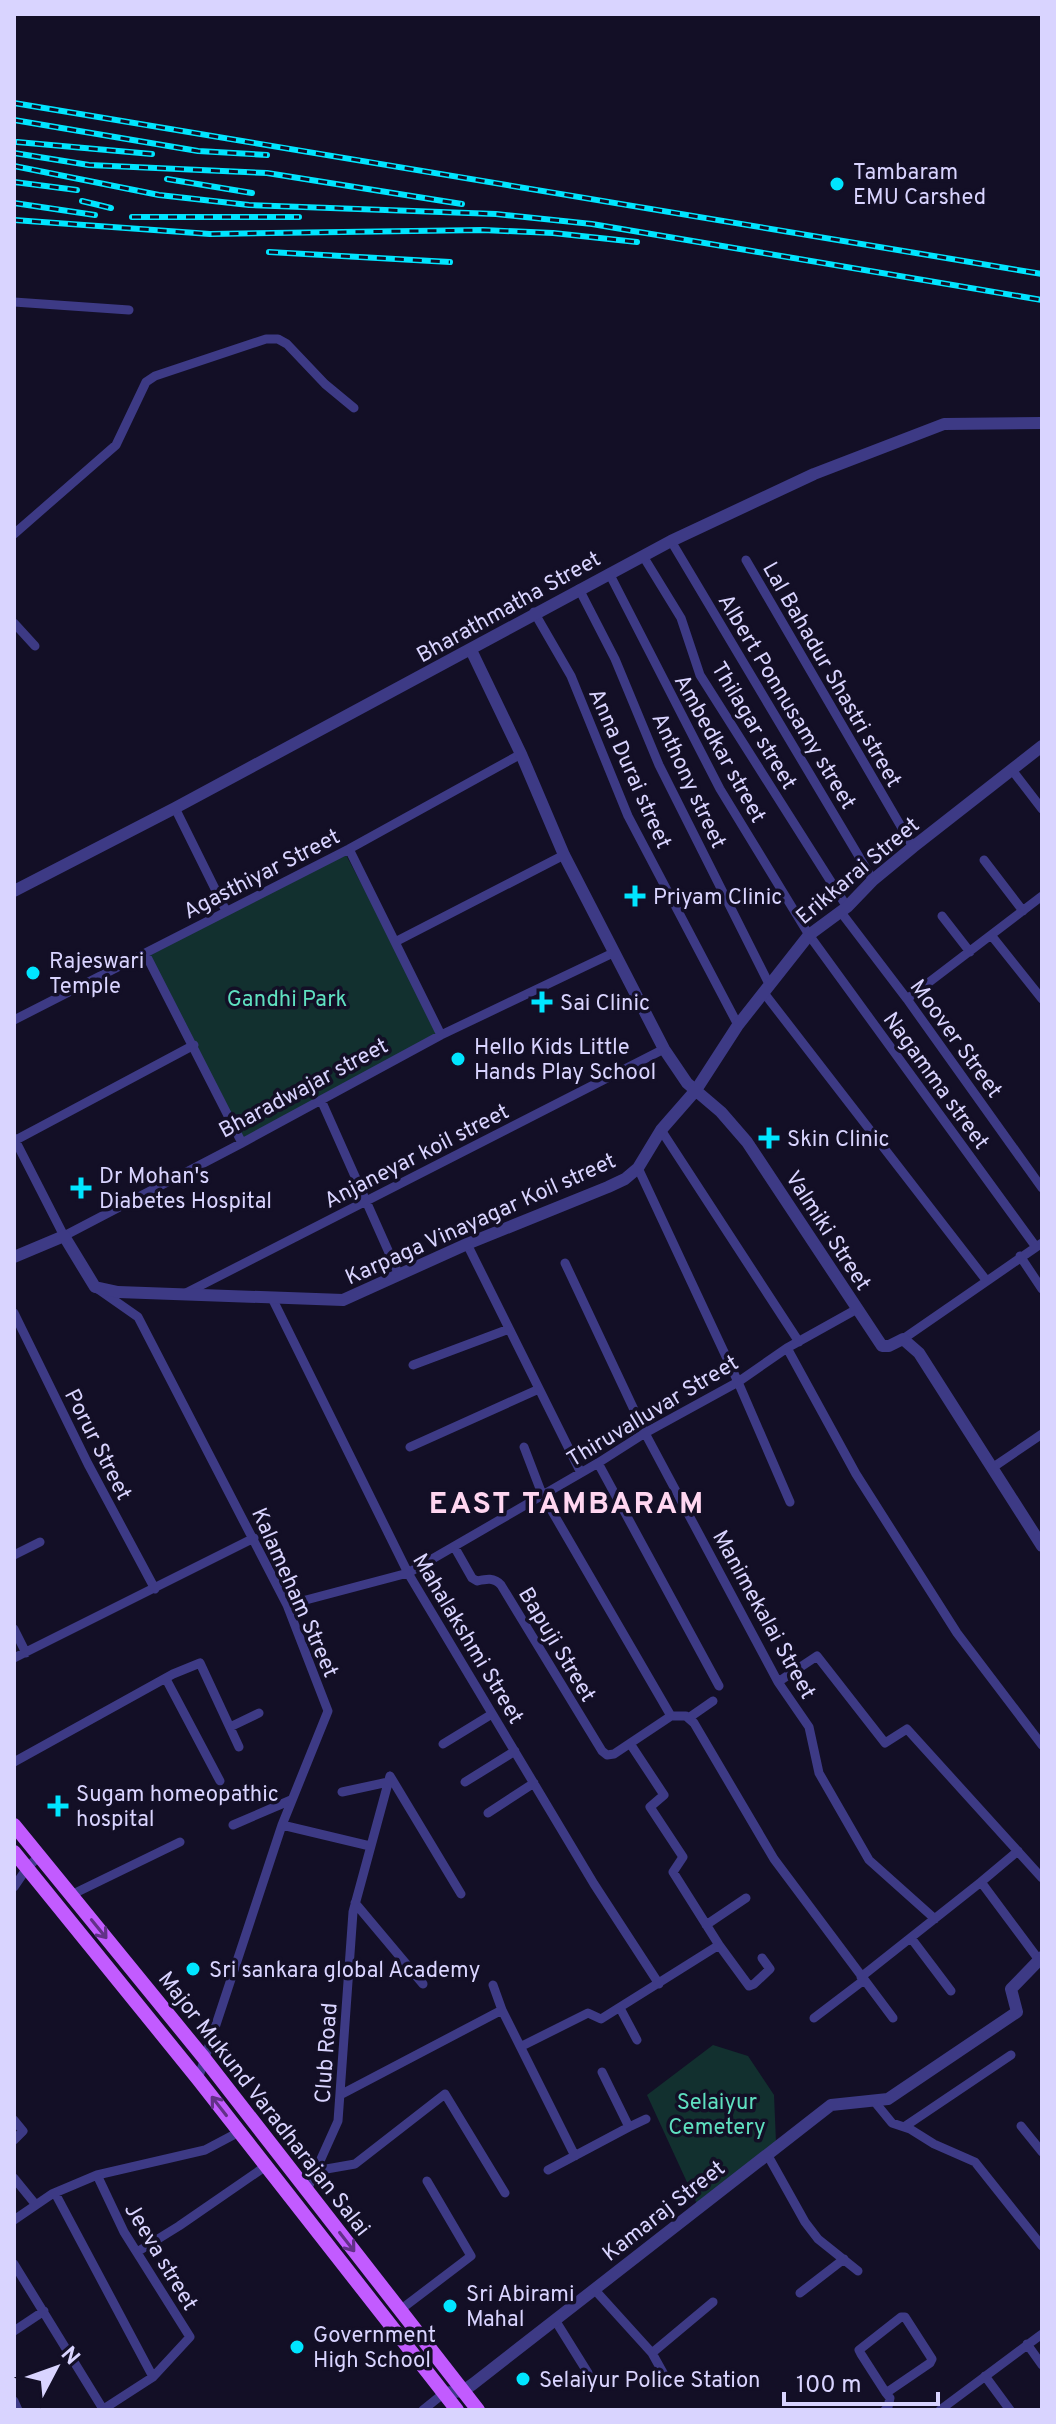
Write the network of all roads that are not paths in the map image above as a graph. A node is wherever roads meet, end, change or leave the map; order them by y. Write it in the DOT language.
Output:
graph roads {
  1 [pos="14,302"];
  2 [pos="129,310"];
  3 [pos="354,408"];
  4 [pos="1042,423"];
  5 [pos="14,534"];
  6 [pos="671,541"];
  7 [pos="643,556"];
  8 [pos="746,560"];
  9 [pos="609,573"];
  10 [pos="579,589"];
  11 [pos="534,612"];
  12 [pos="14,623"];
  13 [pos="35,646"];
  14 [pos="471,650"];
  15 [pos="1042,746"];
  16 [pos="521,754"];
  17 [pos="1012,770"];
  18 [pos="175,808"];
  19 [pos="1042,809"];
  20 [pos="913,847"];
  21 [pos="349,849"];
  22 [pos="564,855"];
  23 [pos="984,860"];
  24 [pos="873,880"];
  25 [pos="14,891"];
  26 [pos="1042,896"];
  27 [pos="844,909"];
  28 [pos="226,911"];
  29 [pos="1023,911"];
  30 [pos="942,916"];
  31 [pos="809,935"];
  32 [pos="991,935"];
  33 [pos="395,942"];
  34 [pos="970,952"];
  35 [pos="145,953"];
  36 [pos="613,953"];
  37 [pos="767,989"];
  38 [pos="907,999"];
  39 [pos="1042,999"];
  40 [pos="14,1020"];
  41 [pos="738,1025"];
  42 [pos="441,1035"];
  43 [pos="194,1045"];
  44 [pos="664,1049"];
  45 [pos="696,1090"];
  46 [pos="321,1100"];
  47 [pos="661,1130"];
  48 [pos="14,1140"];
  49 [pos="242,1143"];
  50 [pos="638,1168"];
  51 [pos="1042,1188"];
  52 [pos="366,1200"];
  53 [pos="64,1236"];
  54 [pos="467,1244"];
  55 [pos="1039,1245"];
  56 [pos="1020,1256"];
  57 [pos="14,1257"];
  58 [pos="565,1263"];
  59 [pos="399,1275"];
  60 [pos="986,1280"];
  61 [pos="95,1287"];
  62 [pos="1042,1289"];
  63 [pos="184,1294"];
  64 [pos="272,1298"];
  65 [pos="857,1309"];
  66 [pos="14,1313"];
  67 [pos="509,1329"];
  68 [pos="903,1339"];
  69 [pos="799,1342"];
  70 [pos="787,1348"];
  71 [pos="413,1365"];
  72 [pos="738,1382"];
  73 [pos="539,1389"];
  74 [pos="645,1433"];
  75 [pos="1042,1434"];
  76 [pos="410,1447"];
  77 [pos="524,1447"];
  78 [pos="598,1463"];
  79 [pos="992,1468"];
  80 [pos="581,1473"];
  81 [pos="542,1494"];
  82 [pos="790,1502"];
  83 [pos="254,1538"];
  84 [pos="40,1542"];
  85 [pos="1042,1546"];
  86 [pos="455,1548"];
  87 [pos="14,1555"];
  88 [pos="408,1573"];
  89 [pos="155,1589"];
  90 [pos="287,1605"];
  91 [pos="14,1629"];
  92 [pos="26,1653"];
  93 [pos="14,1658"];
  94 [pos="166,1679"];
  95 [pos="778,1682"];
  96 [pos="719,1686"];
  97 [pos="713,1701"];
  98 [pos="259,1713"];
  99 [pos="492,1714"];
  100 [pos="671,1716"];
  101 [pos="690,1717"];
  102 [pos="230,1727"];
  103 [pos="443,1744"];
  104 [pos="631,1745"];
  105 [pos="1042,1745"];
  106 [pos="239,1747"];
  107 [pos="515,1751"];
  108 [pos="14,1762"];
  109 [pos="389,1779"];
  110 [pos="220,1781"];
  111 [pos="465,1782"];
  112 [pos="534,1783"];
  113 [pos="342,1792"];
  114 [pos="291,1800"];
  115 [pos="488,1813"];
  116 [pos="14,1825"];
  117 [pos="233,1825"];
  118 [pos="282,1825"];
  119 [pos="180,1842"];
  120 [pos="370,1846"];
  121 [pos="1018,1851"];
  122 [pos="14,1852"];
  123 [pos="39,1856"];
  124 [pos="27,1868"];
  125 [pos="1042,1878"];
  126 [pos="981,1882"];
  127 [pos="14,1887"];
  128 [pos="461,1894"];
  129 [pos="71,1895"];
  130 [pos="746,1898"];
  131 [pos="354,1907"];
  132 [pos="935,1919"];
  133 [pos="706,1925"];
  134 [pos="911,1938"];
  135 [pos="719,1945"];
  136 [pos="762,1958"];
  137 [pos="1040,1959"];
  138 [pos="863,1978"];
  139 [pos="423,1984"];
  140 [pos="659,1984"];
  141 [pos="493,1985"];
  142 [pos="951,1991"];
  143 [pos="620,2008"];
  144 [pos="502,2010"];
  145 [pos="814,2018"];
  146 [pos="893,2018"];
  147 [pos="637,2040"];
  148 [pos="522,2046"];
  149 [pos="1011,2055"];
  150 [pos="204,2058"];
  151 [pos="602,2072"];
  152 [pos="198,2079"];
  153 [pos="340,2095"];
  154 [pos="874,2101"];
  155 [pos="646,2119"];
  156 [pos="14,2120"];
  157 [pos="1021,2126"];
  158 [pos="629,2127"];
  159 [pos="904,2127"];
  160 [pos="239,2132"];
  161 [pos="14,2140"];
  162 [pos="1042,2152"];
  163 [pos="767,2154"];
  164 [pos="575,2156"];
  165 [pos="266,2166"];
  166 [pos="548,2170"];
  167 [pos="315,2171"];
  168 [pos="97,2175"];
  169 [pos="14,2178"];
  170 [pos="427,2181"];
  171 [pos="307,2190"];
  172 [pos="55,2193"];
  173 [pos="505,2193"];
  174 [pos="36,2205"];
  175 [pos="14,2220"];
  176 [pos="1042,2246"];
  177 [pos="137,2252"];
  178 [pos="844,2259"];
  179 [pos="14,2264"];
  180 [pos="858,2271"];
  181 [pos="594,2289"];
  182 [pos="800,2293"];
  183 [pos="713,2302"];
  184 [pos="400,2310"];
  185 [pos="44,2311"];
  186 [pos="555,2320"];
  187 [pos="14,2331"];
  188 [pos="1042,2334"];
  189 [pos="1027,2344"];
  190 [pos="652,2353"];
  191 [pos="1042,2365"];
  192 [pos="588,2373"];
  193 [pos="985,2376"];
  194 [pos="153,2377"];
  195 [pos="667,2380"];
  196 [pos="463,2391"];
  197 [pos="444,2393"];
  198 [pos="886,2393"];
  199 [pos="14,2401"];
  200 [pos="18,2410"];
  201 [pos="102,2410"];
  202 [pos="423,2410"];
  203 [pos="457,2410"];
  204 [pos="478,2410"];
  205 [pos="885,2410"];
  206 [pos="940,2410"];
  207 [pos="1010,2410"];
  1 -- 2 [label="street"];
  3 -- 5 [label="street"];
  4 -- 6 [label="street, Bharathmatha Street"];
  6 -- 7 [label="street, Bharathmatha Street"];
  6 -- 24 [label="street, Albert Ponnusamy street"];
  7 -- 9 [label="street, Bharathmatha Street"];
  7 -- 27 [label="street, Thilagar street"];
  8 -- 20 [label="street, Lal Bahadur Shastri street"];
  9 -- 10 [label="street, Bharathmatha Street"];
  9 -- 31 [label="street, Ambedkar street"];
  10 -- 11 [label="street, Bharathmatha Street"];
  10 -- 37 [label="street, Anthony street"];
  11 -- 14 [label="street, Bharathmatha Street"];
  11 -- 41 [label="street, Anna Durai street"];
  12 -- 13 [label="street"];
  14 -- 16 [label="street, Valmiki Street"];
  14 -- 18 [label="street, Bharathmatha Street"];
  15 -- 17 [label="street, Erikkarai Street"];
  16 -- 21 [label="street, Agasthiyar Street"];
  16 -- 22 [label="street, Valmiki Street"];
  17 -- 19 [label="street"];
  17 -- 20 [label="street, Erikkarai Street"];
  18 -- 25 [label="street, Bharathmatha Street"];
  18 -- 28 [label="street"];
  20 -- 24 [label="street, Erikkarai Street"];
  21 -- 28 [label="street, Agasthiyar Street"];
  21 -- 33 [label="street"];
  22 -- 33 [label="street"];
  22 -- 36 [label="street, Valmiki Street"];
  23 -- 29 [label="street"];
  24 -- 27 [label="street, Erikkarai Street"];
  26 -- 29 [label="street"];
  27 -- 31 [label="street, Erikkarai Street"];
  27 -- 38 [label="street, Moover Street"];
  28 -- 35 [label="street, Agasthiyar Street"];
  29 -- 32 [label="street"];
  30 -- 34 [label="street"];
  31 -- 37 [label="street, Erikkarai Street"];
  31 -- 55 [label="street, Nagamma street"];
  32 -- 34 [label="street"];
  32 -- 39 [label="street"];
  33 -- 42 [label="street"];
  34 -- 38 [label="street"];
  35 -- 40 [label="street, Agasthiyar Street"];
  35 -- 43 [label="street"];
  36 -- 42 [label="street, Bharadwajar street"];
  36 -- 44 [label="street, Valmiki Street"];
  37 -- 41 [label="street, Erikkarai Street"];
  37 -- 60 [label="street, Anthony street"];
  38 -- 51 [label="street, Moover Street"];
  41 -- 45 [label="street, Erikkarai Street"];
  42 -- 46 [label="street, Bharadwajar street"];
  43 -- 48 [label="street"];
  43 -- 49 [label="street"];
  44 -- 45 [label="street, Valmiki Street"];
  44 -- 52 [label="street, Anjaneyar koil street"];
  45 -- 47 [label="street, Karpaga Vinayagar Koil street"];
  45 -- 65 [label="street, Valmiki Street"];
  46 -- 49 [label="street, Bharadwajar street"];
  46 -- 52 [label="street"];
  47 -- 50 [label="street, Karpaga Vinayagar Koil street"];
  47 -- 69 [label="street"];
  48 -- 53 [label="street"];
  49 -- 53 [label="street, Bharadwajar street"];
  50 -- 54 [label="street, Karpaga Vinayagar Koil street"];
  50 -- 72 [label="street"];
  52 -- 59 [label="street"];
  52 -- 63 [label="street, Anjaneyar koil street"];
  53 -- 57 [label="street, Bharadwajar street"];
  53 -- 61 [label="street"];
  54 -- 59 [label="street, Karpaga Vinayagar Koil street"];
  54 -- 67 [label="street"];
  55 -- 56 [label="street"];
  56 -- 60 [label="street"];
  56 -- 62 [label="street"];
  58 -- 74 [label="street, Manimekalai Street"];
  59 -- 64 [label="street, Karpaga Vinayagar Koil street"];
  60 -- 68 [label="street"];
  61 -- 63 [label="street, Karpaga Vinayagar Koil street"];
  61 -- 83 [label="street, Kalameham Street"];
  63 -- 64 [label="street, Karpaga Vinayagar Koil street"];
  64 -- 88 [label="street, Mahalakshmi Street"];
  65 -- 68 [label="street, Valmiki Street"];
  65 -- 69 [label="street, Thiruvalluvar Street"];
  66 -- 89 [label="street, Porur Street"];
  67 -- 71 [label="street"];
  67 -- 73 [label="street"];
  68 -- 79 [label="street"];
  69 -- 70 [label="street, Thiruvalluvar Street"];
  70 -- 72 [label="street, Thiruvalluvar Street"];
  70 -- 105 [label="street"];
  72 -- 74 [label="street, Thiruvalluvar Street"];
  72 -- 82 [label="street"];
  73 -- 76 [label="street"];
  73 -- 80 [label="street"];
  74 -- 78 [label="street, Thiruvalluvar Street"];
  74 -- 95 [label="street, Manimekalai Street"];
  75 -- 79 [label="street"];
  77 -- 81 [label="street"];
  78 -- 80 [label="street, Thiruvalluvar Street"];
  78 -- 96 [label="street"];
  79 -- 85 [label="street"];
  80 -- 81 [label="street, Thiruvalluvar Street"];
  81 -- 86 [label="street, Thiruvalluvar Street"];
  81 -- 100 [label="street"];
  83 -- 89 [label="street"];
  83 -- 90 [label="street, Kalameham Street"];
  84 -- 87 [label="street"];
  86 -- 88 [label="street, Thiruvalluvar Street"];
  86 -- 104 [label="street, Bapuji Street"];
  88 -- 90 [label="street, Thiruvalluvar Street"];
  88 -- 99 [label="street, Mahalakshmi Street"];
  89 -- 92 [label="street"];
  90 -- 114 [label="street, Kalameham Street"];
  91 -- 92 [label="street"];
  92 -- 93 [label="street"];
  94 -- 102 [label="street"];
  94 -- 108 [label="street"];
  94 -- 110 [label="street"];
  95 -- 121 [label="street"];
  95 -- 132 [label="street, Manimekalai Street"];
  97 -- 101 [label="street"];
  98 -- 102 [label="street"];
  99 -- 103 [label="street"];
  99 -- 107 [label="street, Mahalakshmi Street"];
  100 -- 101 [label="street"];
  100 -- 104 [label="street"];
  101 -- 138 [label="street"];
  102 -- 106 [label="street"];
  104 -- 133 [label="street"];
  107 -- 111 [label="street"];
  107 -- 112 [label="street, Mahalakshmi Street"];
  109 -- 113 [label="street"];
  109 -- 120 [label="street, Club Road"];
  109 -- 128 [label="street"];
  112 -- 115 [label="street"];
  112 -- 140 [label="street, Mahalakshmi Street"];
  114 -- 117 [label="street"];
  114 -- 118 [label="street, Kalameham Street"];
  116 -- 123 [label="main road, Major Mukund Varadharajan Salai"];
  118 -- 120 [label="street"];
  118 -- 150 [label="street, Kalameham Street"];
  119 -- 129 [label="street"];
  120 -- 131 [label="street, Club Road"];
  121 -- 125 [label="street"];
  121 -- 126 [label="street"];
  122 -- 124 [label="main road, Major Mukund Varadharajan Salai"];
  123 -- 124 [label="street"];
  123 -- 129 [label="main road, Major Mukund Varadharajan Salai"];
  124 -- 127 [label="street"];
  124 -- 152 [label="main road, Major Mukund Varadharajan Salai"];
  126 -- 132 [label="street"];
  126 -- 137 [label="street"];
  129 -- 150 [label="main road, Major Mukund Varadharajan Salai, one-way"];
  130 -- 133 [label="street"];
  131 -- 139 [label="street"];
  131 -- 153 [label="street, Club Road"];
  132 -- 134 [label="street"];
  133 -- 135 [label="street"];
  134 -- 138 [label="street"];
  134 -- 142 [label="street"];
  135 -- 136 [label="street"];
  135 -- 140 [label="street"];
  137 -- 154 [label="street, Kamaraj Street"];
  138 -- 145 [label="street"];
  138 -- 146 [label="street"];
  140 -- 143 [label="street"];
  141 -- 144 [label="street"];
  143 -- 147 [label="street"];
  143 -- 148 [label="street"];
  144 -- 148 [label="street"];
  144 -- 153 [label="street"];
  148 -- 164 [label="street"];
  149 -- 159 [label="street"];
  150 -- 152 [label="street, Kalameham Street"];
  150 -- 171 [label="main road, Major Mukund Varadharajan Salai"];
  151 -- 158 [label="street"];
  160 -- 152 [label="main road, Major Mukund Varadharajan Salai, one-way"];
  153 -- 167 [label="street, Club Road"];
  154 -- 159 [label="street"];
  154 -- 163 [label="street, Kamaraj Street"];
  155 -- 158 [label="street"];
  156 -- 161 [label="street"];
  157 -- 162 [label="street"];
  158 -- 164 [label="street"];
  159 -- 176 [label="street"];
  160 -- 165 [label="main road, Major Mukund Varadharajan Salai"];
  160 -- 168 [label="street"];
  163 -- 178 [label="street"];
  163 -- 181 [label="street, Kamaraj Street"];
  164 -- 166 [label="street"];
  165 -- 177 [label="street"];
  165 -- 197 [label="main road, Major Mukund Varadharajan Salai"];
  167 -- 171 [label="street, Club Road"];
  167 -- 173 [label="street"];
  168 -- 172 [label="street"];
  168 -- 177 [label="street, Jeeva street"];
  169 -- 174 [label="street"];
  170 -- 184 [label="street"];
  171 -- 184 [label="main road, Major Mukund Varadharajan Salai, one-way"];
  172 -- 174 [label="street"];
  172 -- 194 [label="street"];
  174 -- 175 [label="street"];
  177 -- 194 [label="street, Jeeva street"];
  178 -- 180 [label="street"];
  178 -- 182 [label="street"];
  179 -- 185 [label="street"];
  181 -- 186 [label="street, Kamaraj Street"];
  181 -- 190 [label="street"];
  183 -- 190 [label="street"];
  184 -- 196 [label="main road, Major Mukund Varadharajan Salai"];
  185 -- 187 [label="street"];
  185 -- 201 [label="street"];
  186 -- 192 [label="street"];
  186 -- 196 [label="street, Kamaraj Street"];
  188 -- 189 [label="street"];
  189 -- 191 [label="street"];
  189 -- 193 [label="street"];
  190 -- 195 [label="street"];
  193 -- 206 [label="street"];
  193 -- 207 [label="street"];
  194 -- 201 [label="street, Jeeva street"];
  196 -- 197 [label="street"];
  196 -- 204 [label="main road, Major Mukund Varadharajan Salai"];
  197 -- 202 [label="street"];
  197 -- 203 [label="main road, Major Mukund Varadharajan Salai"];
  198 -- 198 [label="street"];
  198 -- 205 [label="street"];
  199 -- 200 [label="street"];
}
